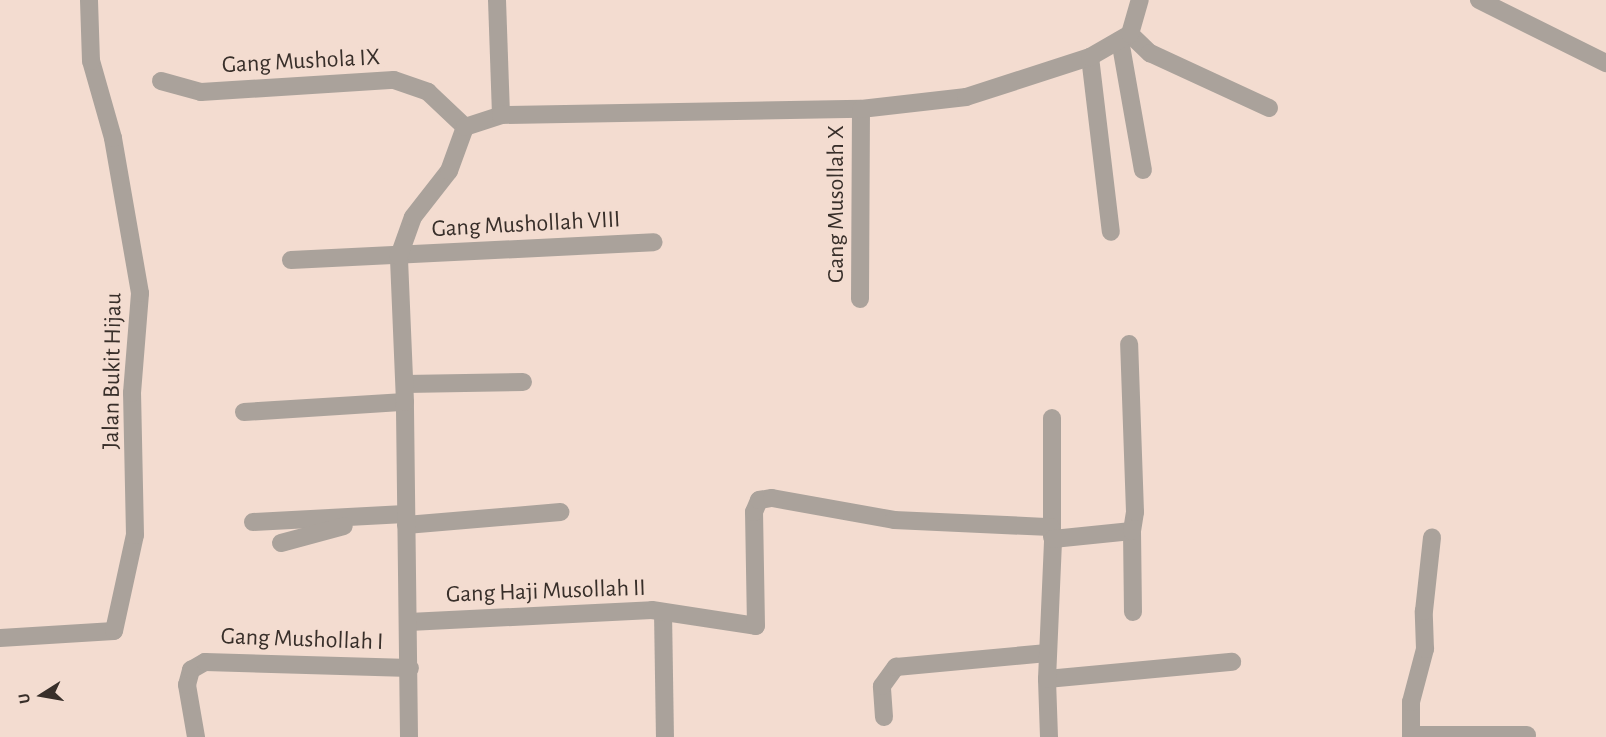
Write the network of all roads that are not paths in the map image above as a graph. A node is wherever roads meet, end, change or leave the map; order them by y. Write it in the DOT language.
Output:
graph roads {
  1 [pos="89,0"];
  2 [pos="497,0"];
  3 [pos="1140,0"];
  4 [pos="1479,0"];
  5 [pos="1125,37"];
  6 [pos="1090,57"];
  7 [pos="1606,63"];
  8 [pos="161,81"];
  9 [pos="1269,108"];
  10 [pos="861,109"];
  11 [pos="501,115"];
  12 [pos="465,127"];
  13 [pos="1143,170"];
  14 [pos="1111,232"];
  15 [pos="654,242"];
  16 [pos="399,256"];
  17 [pos="291,260"];
  18 [pos="860,299"];
  19 [pos="1129,344"];
  20 [pos="523,381"];
  21 [pos="405,393"];
  22 [pos="244,412"];
  23 [pos="1052,418"];
  24 [pos="560,512"];
  25 [pos="406,519"];
  26 [pos="253,522"];
  27 [pos="1132,531"];
  28 [pos="1052,533"];
  29 [pos="1431,537"];
  30 [pos="281,543"];
  31 [pos="663,612"];
  32 [pos="1133,612"];
  33 [pos="409,622"];
  34 [pos="0,638"];
  35 [pos="1047,653"];
  36 [pos="1233,662"];
  37 [pos="410,668"];
  38 [pos="1047,679"];
  39 [pos="884,717"];
  40 [pos="1527,735"];
  41 [pos="1411,736"];
  42 [pos="196,737"];
  43 [pos="409,737"];
  44 [pos="666,737"];
  45 [pos="1049,737"];
  1 -- 34 [label="street, Jalan Bukit Hijau"];
  2 -- 11 [label="street"];
  3 -- 5 [label="street"];
  4 -- 7 [label="street"];
  5 -- 6 [label="street"];
  5 -- 9 [label="street"];
  5 -- 13 [label="street"];
  6 -- 10 [label="street"];
  6 -- 14 [label="street"];
  8 -- 12 [label="street, Gang Mushola IX"];
  10 -- 11 [label="street"];
  10 -- 18 [label="street, Gang Musollah X"];
  11 -- 12 [label="street"];
  12 -- 16 [label="street"];
  15 -- 16 [label="street, Gang Mushollah VIII"];
  16 -- 17 [label="street, Gang Mushollah VIII"];
  16 -- 21 [label="street"];
  19 -- 27 [label="street"];
  20 -- 21 [label="street"];
  21 -- 22 [label="street"];
  21 -- 25 [label="street"];
  23 -- 28 [label="street"];
  24 -- 25 [label="street"];
  25 -- 26 [label="street"];
  25 -- 30 [label="street"];
  25 -- 33 [label="street"];
  27 -- 28 [label="street"];
  27 -- 32 [label="street"];
  28 -- 31 [label="street, Gang Haji Musollah II"];
  28 -- 35 [label="street"];
  29 -- 41 [label="street"];
  31 -- 33 [label="street, Gang Haji Musollah II"];
  31 -- 44 [label="street"];
  33 -- 37 [label="street"];
  35 -- 38 [label="street"];
  35 -- 39 [label="street"];
  36 -- 38 [label="street"];
  37 -- 42 [label="street, Gang Mushollah I"];
  37 -- 43 [label="street"];
  38 -- 45 [label="street"];
  40 -- 41 [label="street"];
}
